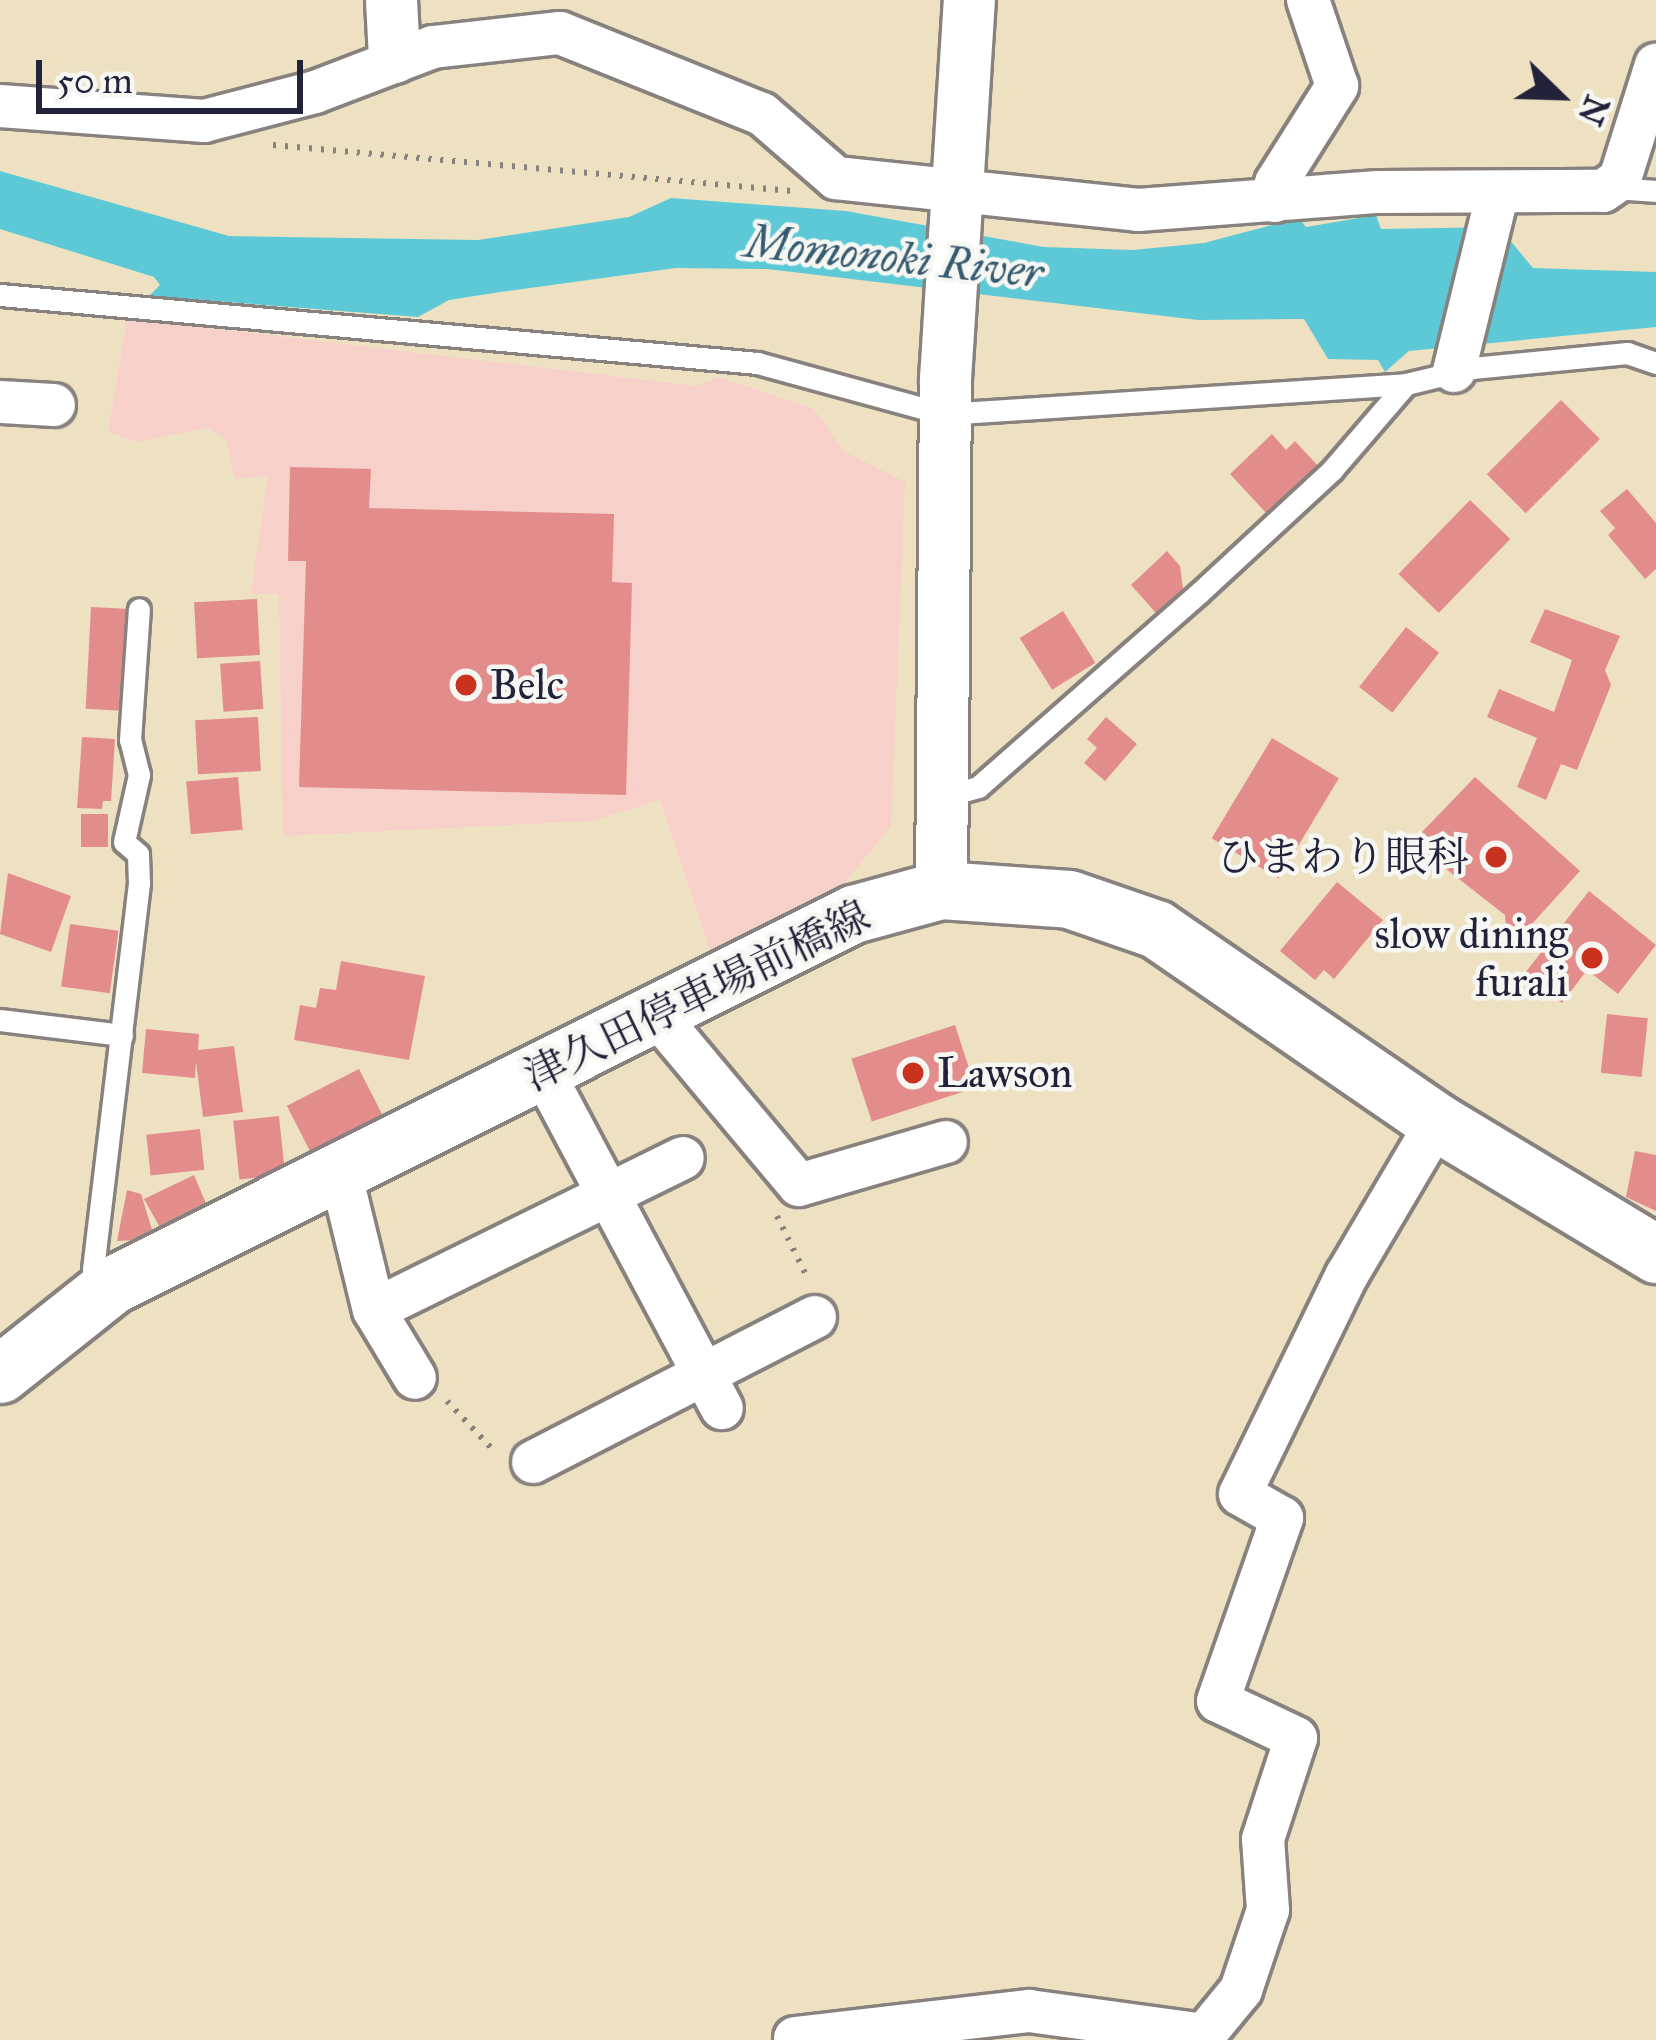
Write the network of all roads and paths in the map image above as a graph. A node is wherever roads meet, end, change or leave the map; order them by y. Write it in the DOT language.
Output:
graph roads {
  1 [pos="391,0"];
  2 [pos="969,0"];
  3 [pos="1308,0"];
  4 [pos="394,57"];
  5 [pos="1656,65"];
  6 [pos="0,106"];
  7 [pos="256,143"];
  8 [pos="1613,188"];
  9 [pos="1656,191"];
  10 [pos="816,193"];
  11 [pos="951,200"];
  12 [pos="1276,202"];
  13 [pos="1497,204"];
  14 [pos="0,295"];
  15 [pos="1654,358"];
  16 [pos="1454,364"];
  17 [pos="1406,384"];
  18 [pos="945,396"];
  19 [pos="0,401"];
  20 [pos="54,405"];
  21 [pos="139,609"];
  22 [pos="938,798"];
  23 [pos="940,890"];
  24 [pos="655,1013"];
  25 [pos="0,1020"];
  26 [pos="122,1035"];
  27 [pos="542,1070"];
  28 [pos="1438,1122"];
  29 [pos="946,1142"];
  30 [pos="771,1153"];
  31 [pos="683,1158"];
  32 [pos="340,1171"];
  33 [pos="608,1195"];
  34 [pos="1656,1254"];
  35 [pos="112,1285"];
  36 [pos="374,1310"];
  37 [pos="815,1317"];
  38 [pos="0,1374"];
  39 [pos="415,1378"];
  40 [pos="713,1391"];
  41 [pos="533,1462"];
  42 [pos="794,2038"];
  43 [pos="1202,2038"];
  1 -- 4 [label="street"];
  2 -- 11 [label="street"];
  3 -- 12 [label="street"];
  4 -- 6 [label="street"];
  4 -- 11 [label="street"];
  5 -- 8 [label="street"];
  7 -- 10 [label="path"];
  8 -- 9 [label="lane"];
  8 -- 13 [label="street"];
  11 -- 12 [label="street"];
  11 -- 18 [label="street"];
  12 -- 13 [label="street"];
  13 -- 16 [label="street"];
  14 -- 18 [label="lane"];
  15 -- 16 [label="lane"];
  16 -- 17 [label="lane"];
  17 -- 18 [label="lane"];
  17 -- 22 [label="lane"];
  18 -- 22 [label="street"];
  19 -- 20 [label="street"];
  21 -- 26 [label="lane"];
  22 -- 23 [label="street"];
  23 -- 24 [label="main road, 津久田停車場前橋線"];
  23 -- 28 [label="main road, 津久田停車場前橋線"];
  24 -- 27 [label="main road, 津久田停車場前橋線"];
  24 -- 30 [label="street"];
  25 -- 26 [label="lane"];
  26 -- 35 [label="lane"];
  27 -- 32 [label="main road, 津久田停車場前橋線"];
  27 -- 33 [label="street"];
  28 -- 34 [label="main road, 津久田停車場前橋線"];
  28 -- 43 [label="street"];
  29 -- 30 [label="street"];
  30 -- 37 [label="path"];
  31 -- 33 [label="street"];
  32 -- 35 [label="main road, 津久田停車場前橋線"];
  32 -- 36 [label="street"];
  33 -- 36 [label="street"];
  33 -- 40 [label="street"];
  35 -- 38 [label="main road, 津久田停車場前橋線"];
  36 -- 39 [label="street"];
  37 -- 40 [label="street"];
  39 -- 41 [label="path"];
  40 -- 41 [label="street"];
  42 -- 43 [label="street"];
}
